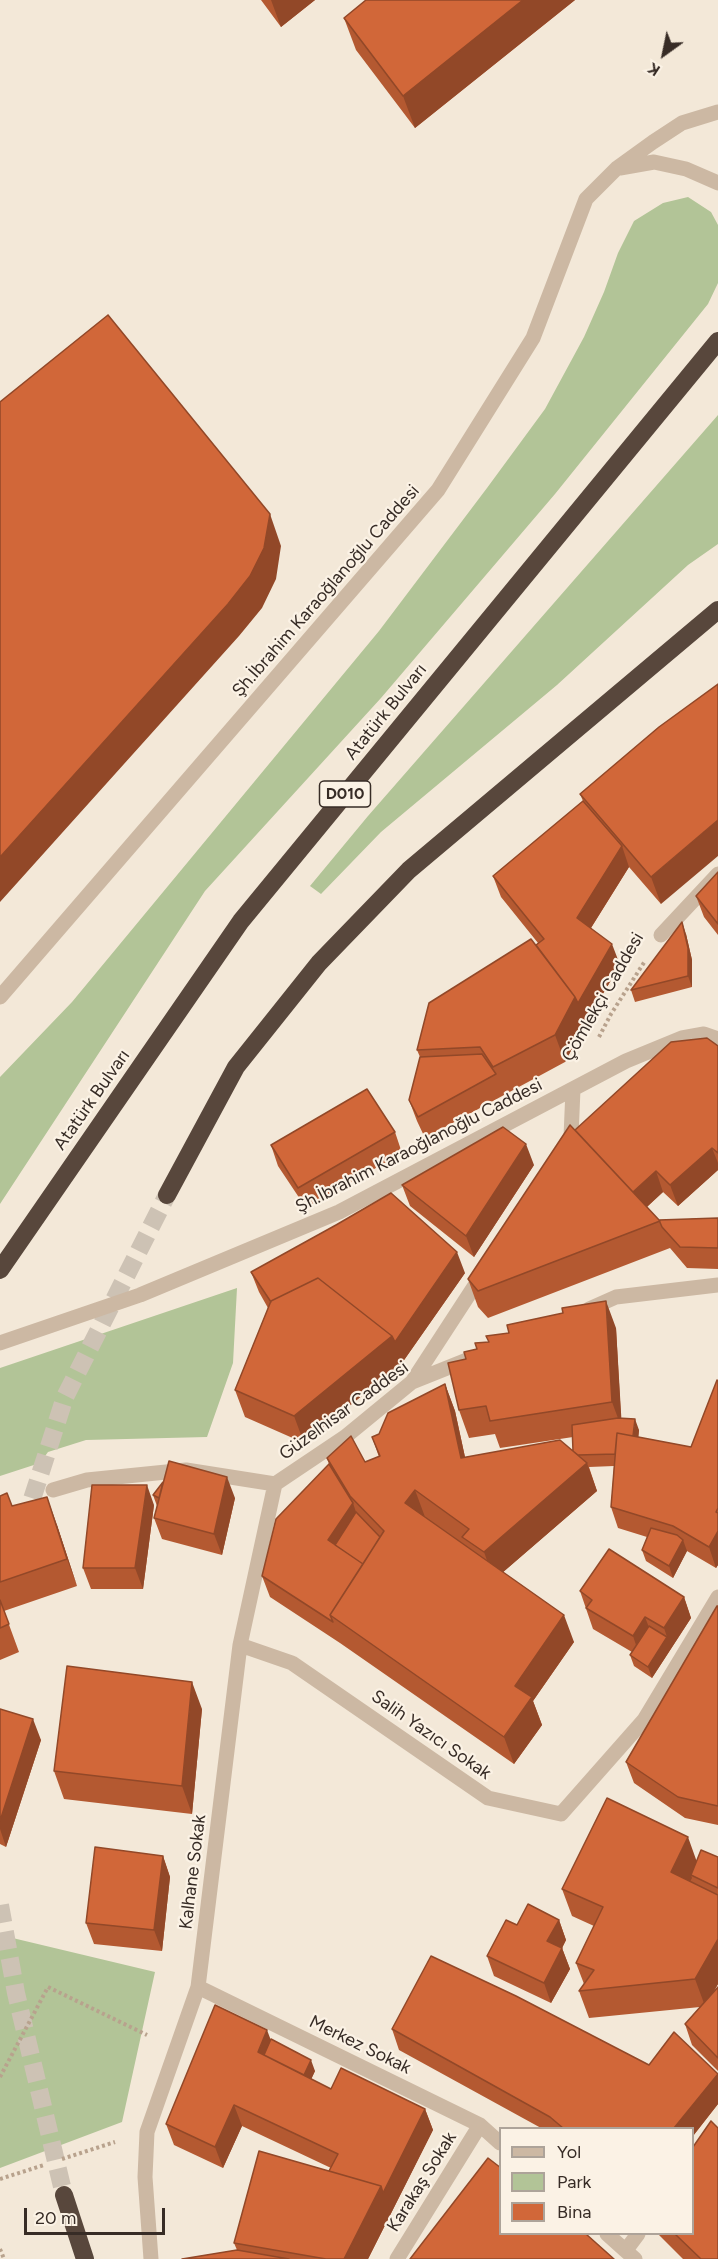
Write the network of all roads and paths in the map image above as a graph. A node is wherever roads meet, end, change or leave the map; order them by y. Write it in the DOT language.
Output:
graph roads {
  1 [pos="718,111"];
  2 [pos="617,168"];
  3 [pos="718,183"];
  4 [pos="718,341"];
  5 [pos="718,610"];
  6 [pos="718,874"];
  7 [pos="661,935"];
  8 [pos="0,997"];
  9 [pos="718,1039"];
  10 [pos="573,1089"];
  11 [pos="558,1156"];
  12 [pos="167,1195"];
  13 [pos="488,1264"];
  14 [pos="0,1270"];
  15 [pos="718,1285"];
  16 [pos="575,1315"];
  17 [pos="0,1342"];
  18 [pos="483,1353"];
  19 [pos="412,1382"];
  20 [pos="275,1484"];
  21 [pos="53,1490"];
  22 [pos="718,1597"];
  23 [pos="240,1645"];
  24 [pos="198,1987"];
  25 [pos="142,2032"];
  26 [pos="0,2077"];
  27 [pos="480,2125"];
  28 [pos="147,2132"];
  29 [pos="499,2141"];
  30 [pos="57,2161"];
  31 [pos="45,2165"];
  32 [pos="0,2179"];
  33 [pos="64,2195"];
  34 [pos="608,2235"];
  35 [pos="638,2235"];
  36 [pos="0,2249"];
  37 [pos="631,2255"];
  38 [pos="4,2259"];
  39 [pos="85,2259"];
  40 [pos="151,2259"];
  41 [pos="397,2259"];
  1 -- 2 [label="street, Şh.İbrahim Karaoğlanoğlu Caddesi"];
  2 -- 3 [label="street"];
  2 -- 8 [label="street, Şh.İbrahim Karaoğlanoğlu Caddesi"];
  4 -- 14 [label="highway, Atatürk Bulvarı / D010"];
  5 -- 12 [label="highway"];
  6 -- 7 [label="street, Çömlekçi Caddesi"];
  7 -- 10 [label="path, Çömlekçi Caddesi"];
  9 -- 10 [label="street, Şh.İbrahim Karaoğlanoğlu Caddesi"];
  10 -- 11 [label="street"];
  10 -- 17 [label="street, Şh.İbrahim Karaoğlanoğlu Caddesi"];
  13 -- 19 [label="street"];
  15 -- 16 [label="street"];
  18 -- 19 [label="street, Güzelhisar Caddesi"];
  19 -- 20 [label="street, Güzelhisar Caddesi"];
  20 -- 21 [label="street, Güzelhisar Caddesi"];
  20 -- 23 [label="street, Kalhane Sokak"];
  22 -- 23 [label="street, Salih Yazıcı Sokak"];
  23 -- 24 [label="street, Kalhane Sokak"];
  24 -- 27 [label="street, Merkez Sokak"];
  24 -- 28 [label="street, Kalhane Sokak"];
  25 -- 26 [label="path"];
  27 -- 29 [label="street, Merkez Sokak"];
  27 -- 41 [label="street, Karakaş Sokak"];
  28 -- 30 [label="path"];
  28 -- 40 [label="street, Kalhane Sokak"];
  31 -- 32 [label="path"];
  33 -- 39 [label="highway"];
  34 -- 37 [label="street"];
  35 -- 37 [label="street"];
  36 -- 38 [label="path"];
}
